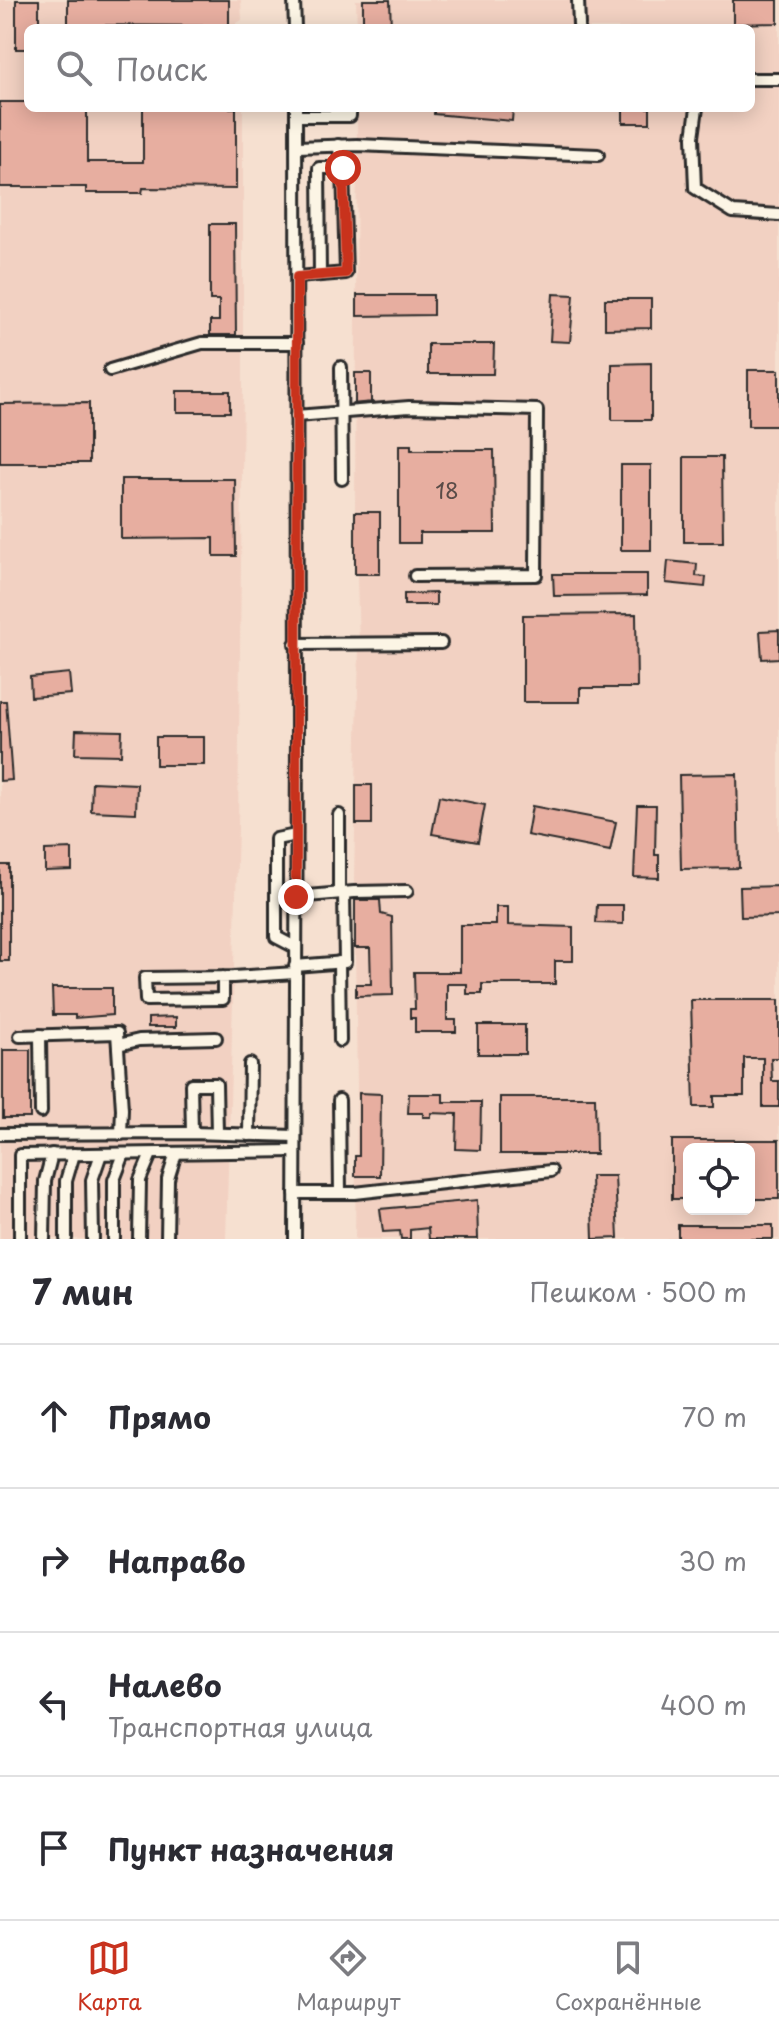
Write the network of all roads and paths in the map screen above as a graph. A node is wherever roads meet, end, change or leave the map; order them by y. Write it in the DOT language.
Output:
graph roads {
  1 [pos="294,0"];
  2 [pos="578,0"];
  3 [pos="295,24"];
  4 [pos="579,24"];
  5 [pos="755,79"];
  6 [pos="779,79"];
  7 [pos="296,112"];
  8 [pos="350,112"];
  9 [pos="696,112"];
  10 [pos="338,145"];
  11 [pos="297,147"];
  12 [pos="598,155"];
  13 [pos="343,168"];
  14 [pos="779,215"];
  15 [pos="320,275"];
  16 [pos="297,277"];
  17 [pos="297,343"];
  18 [pos="341,367"];
  19 [pos="110,370"];
  20 [pos="342,414"];
  21 [pos="296,416"];
  22 [pos="342,479"];
  23 [pos="415,576"];
  24 [pos="441,643"];
  25 [pos="295,644"];
  26 [pos="339,815"];
  27 [pos="296,835"];
  28 [pos="407,891"];
  29 [pos="342,893"];
  30 [pos="296,897"];
  31 [pos="295,947"];
  32 [pos="339,962"];
  33 [pos="295,969"];
  34 [pos="223,977"];
  35 [pos="40,1035"];
  36 [pos="20,1036"];
  37 [pos="216,1038"];
  38 [pos="340,1041"];
  39 [pos="118,1045"];
  40 [pos="250,1064"];
  41 [pos="339,1100"];
  42 [pos="41,1112"];
  43 [pos="192,1133"];
  44 [pos="217,1133"];
  45 [pos="0,1134"];
  46 [pos="121,1134"];
  47 [pos="249,1135"];
  48 [pos="295,1136"];
  49 [pos="295,1151"];
  50 [pos="176,1153"];
  51 [pos="52,1154"];
  52 [pos="74,1154"];
  53 [pos="101,1154"];
  54 [pos="124,1154"];
  55 [pos="151,1154"];
  56 [pos="551,1171"];
  57 [pos="295,1193"];
  58 [pos="340,1193"];
  59 [pos="20,1239"];
  60 [pos="44,1239"];
  61 [pos="66,1239"];
  62 [pos="93,1239"];
  63 [pos="114,1239"];
  64 [pos="139,1239"];
  65 [pos="167,1239"];
  66 [pos="295,1239"];
  1 -- 3 [label="street"];
  2 -- 4 [label="street"];
  5 -- 6 [label="street"];
  7 -- 8 [label="street"];
  7 -- 11 [label="street"];
  9 -- 14 [label="street"];
  10 -- 11 [label="street"];
  10 -- 12 [label="street"];
  10 -- 13 [label="street"];
  11 -- 16 [label="street"];
  13 -- 15 [label="street"];
  13 -- 15 [label="street"];
  15 -- 16 [label="street"];
  16 -- 17 [label="street"];
  17 -- 19 [label="street"];
  17 -- 21 [label="street"];
  18 -- 20 [label="street"];
  20 -- 21 [label="street"];
  20 -- 22 [label="street"];
  20 -- 23 [label="street"];
  21 -- 25 [label="street"];
  24 -- 25 [label="street"];
  25 -- 27 [label="street"];
  26 -- 29 [label="street"];
  27 -- 30 [label="street"];
  27 -- 31 [label="street"];
  28 -- 29 [label="street"];
  29 -- 30 [label="street"];
  29 -- 32 [label="street"];
  30 -- 31 [label="street"];
  31 -- 33 [label="street"];
  32 -- 33 [label="street"];
  32 -- 38 [label="street"];
  33 -- 34 [label="street"];
  33 -- 48 [label="street"];
  34 -- 34 [label="street"];
  35 -- 36 [label="street"];
  35 -- 39 [label="street"];
  35 -- 42 [label="street"];
  37 -- 39 [label="street"];
  39 -- 46 [label="street"];
  40 -- 47 [label="street"];
  41 -- 58 [label="street"];
  43 -- 44 [label="street"];
  43 -- 44 [label="street"];
  43 -- 46 [label="street"];
  44 -- 47 [label="street"];
  45 -- 46 [label="street"];
  47 -- 48 [label="street"];
  48 -- 49 [label="street"];
  49 -- 50 [label="street"];
  49 -- 57 [label="street"];
  50 -- 55 [label="street"];
  50 -- 65 [label="street"];
  51 -- 52 [label="street"];
  51 -- 59 [label="street"];
  51 -- 60 [label="street"];
  52 -- 53 [label="street"];
  52 -- 61 [label="street"];
  53 -- 54 [label="street"];
  53 -- 62 [label="street"];
  54 -- 55 [label="street"];
  54 -- 63 [label="street"];
  55 -- 64 [label="street"];
  56 -- 58 [label="street"];
  57 -- 58 [label="street"];
  57 -- 66 [label="street"];
}
